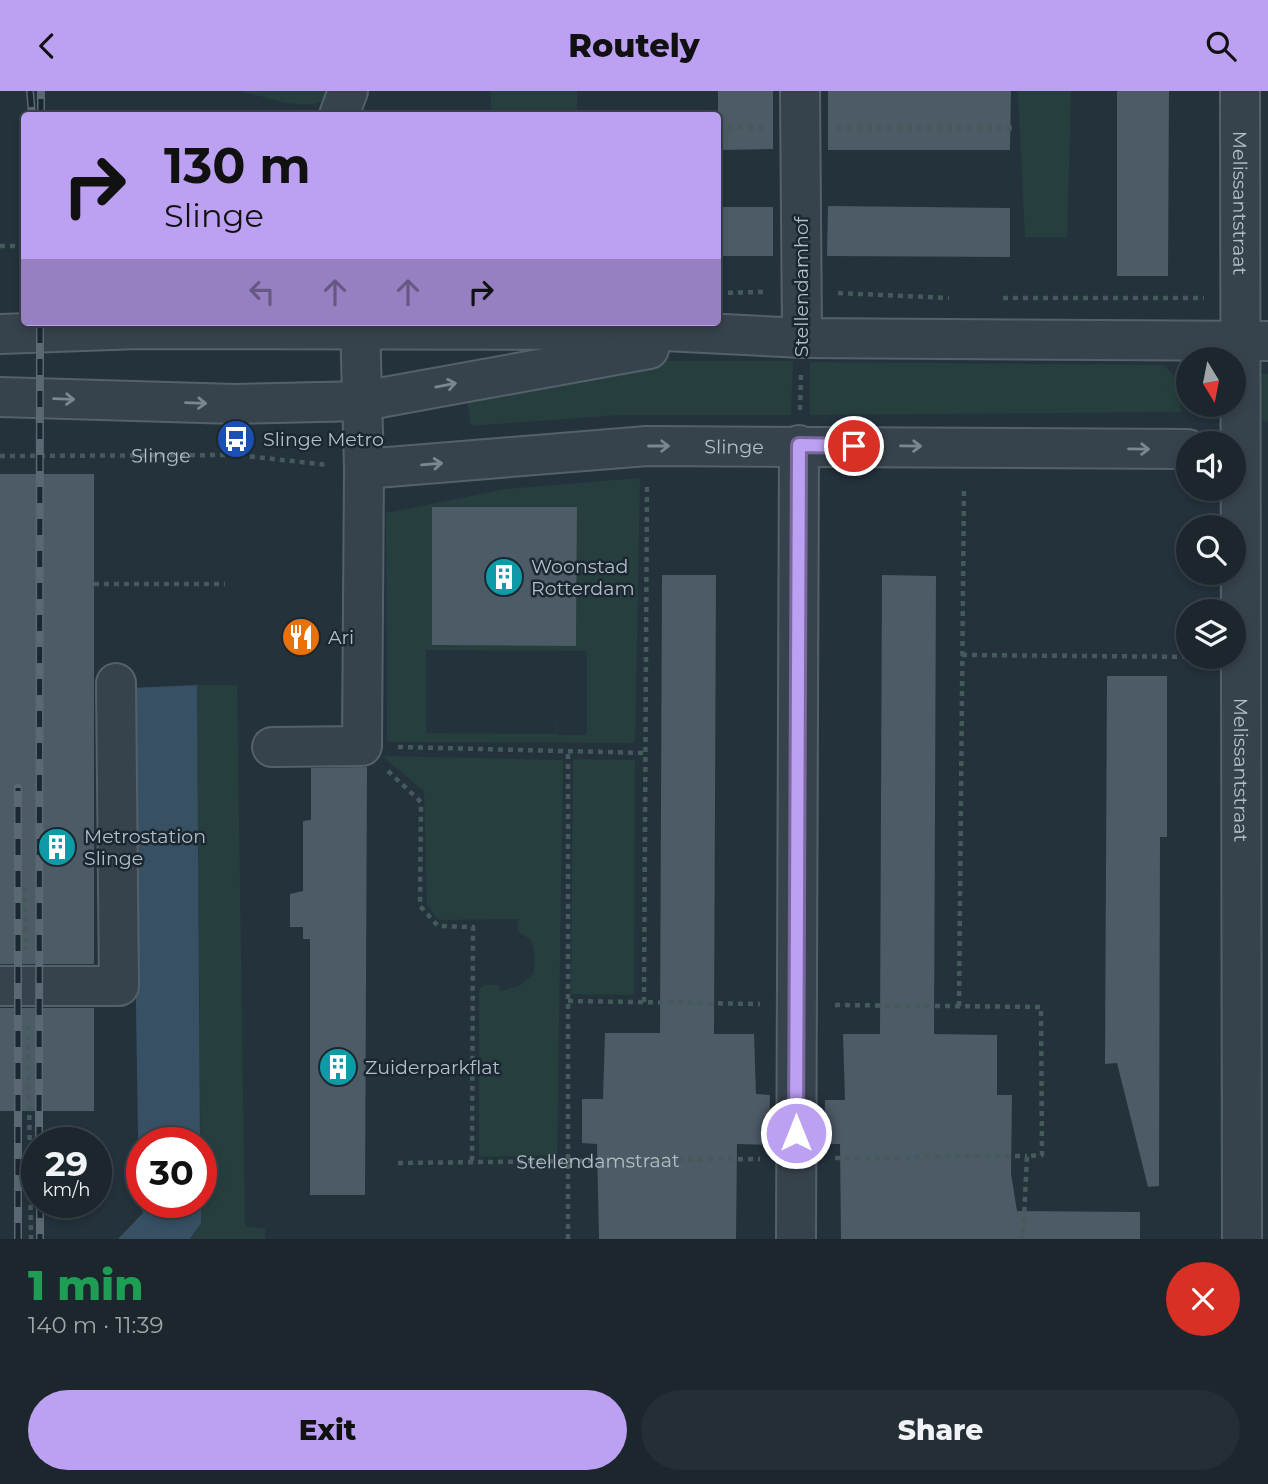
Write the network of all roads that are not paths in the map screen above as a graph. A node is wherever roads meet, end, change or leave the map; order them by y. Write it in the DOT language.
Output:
graph roads {
  1 [pos="348,91"];
  2 [pos="1240,91"];
  3 [pos="800,110"];
  4 [pos="340,112"];
  5 [pos="305,326"];
  6 [pos="360,326"];
  7 [pos="417,326"];
  8 [pos="0,334"];
  9 [pos="802,338"];
  10 [pos="1254,341"];
  11 [pos="0,397"];
  12 [pos="363,401"];
  13 [pos="799,445"];
  14 [pos="1176,449"];
  15 [pos="1247,450"];
  16 [pos="364,470"];
  17 [pos="116,683"];
  18 [pos="272,747"];
  19 [pos="13,986"];
  20 [pos="796,1239"];
  21 [pos="1242,1239"];
  1 -- 4 [label="street"];
  2 -- 10 [label="street, Melissantstraat"];
  3 -- 9 [label="street, Stellendamhof"];
  5 -- 8 [label="street"];
  6 -- 12 [label="street"];
  7 -- 9 [label="street"];
  9 -- 10 [label="street"];
  12 -- 9 [label="street, one-way"];
  10 -- 15 [label="street, Melissantstraat"];
  11 -- 12 [label="street, one-way"];
  12 -- 16 [label="street"];
  13 -- 14 [label="street, Slinge, one-way"];
  16 -- 13 [label="street, Slinge, one-way"];
  13 -- 20 [label="street"];
  15 -- 21 [label="street, Melissantstraat"];
  16 -- 18 [label="street"];
  17 -- 19 [label="street"];
}
